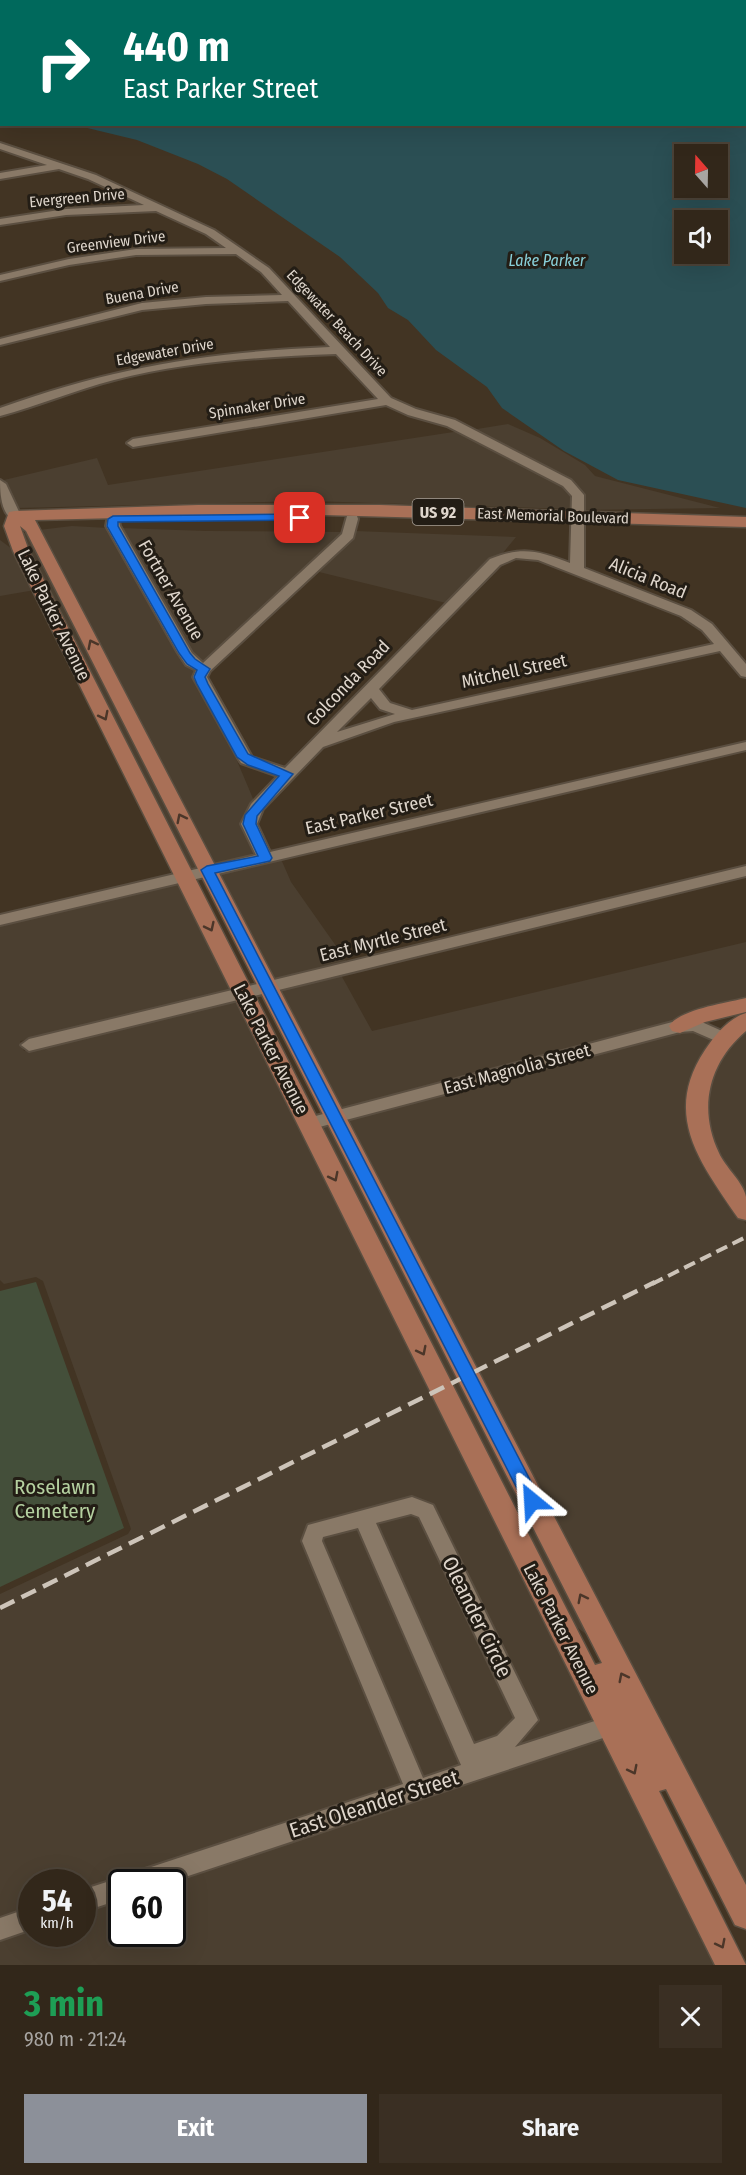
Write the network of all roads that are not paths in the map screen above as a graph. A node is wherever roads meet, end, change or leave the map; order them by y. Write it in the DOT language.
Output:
graph roads {
  1 [pos="0,146"];
  2 [pos="61,166"];
  3 [pos="0,176"];
  4 [pos="157,208"];
  5 [pos="0,222"];
  6 [pos="238,251"];
  7 [pos="0,278"];
  8 [pos="292,298"];
  9 [pos="0,342"];
  10 [pos="340,350"];
  11 [pos="387,401"];
  12 [pos="0,412"];
  13 [pos="133,443"];
  14 [pos="0,484"];
  15 [pos="113,519"];
  16 [pos="352,519"];
  17 [pos="576,521"];
  18 [pos="746,522"];
  19 [pos="9,524"];
  20 [pos="746,531"];
  21 [pos="514,554"];
  22 [pos="577,570"];
  23 [pos="722,646"];
  24 [pos="204,669"];
  25 [pos="746,673"];
  26 [pos="370,688"];
  27 [pos="413,714"];
  28 [pos="316,744"];
  29 [pos="746,746"];
  30 [pos="287,774"];
  31 [pos="266,858"];
  32 [pos="207,870"];
  33 [pos="746,871"];
  34 [pos="184,875"];
  35 [pos="0,920"];
  36 [pos="268,988"];
  37 [pos="243,994"];
  38 [pos="746,1005"];
  39 [pos="746,1020"];
  40 [pos="680,1026"];
  41 [pos="724,1039"];
  42 [pos="29,1045"];
  43 [pos="321,1121"];
  44 [pos="746,1212"];
  45 [pos="363,1517"];
  46 [pos="558,1622"];
  47 [pos="642,1714"];
  48 [pos="610,1726"];
  49 [pos="471,1764"];
  50 [pos="416,1789"];
  51 [pos="706,1839"];
  52 [pos="178,1869"];
  53 [pos="746,1916"];
  54 [pos="18,1923"];
  55 [pos="0,1929"];
  56 [pos="731,1965"];
  1 -- 2 [label="street, Edgewater Beach Drive"];
  2 -- 3 [label="street"];
  2 -- 4 [label="street, Edgewater Beach Drive"];
  4 -- 5 [label="street, Evergreen Drive"];
  4 -- 6 [label="street, Edgewater Beach Drive"];
  6 -- 7 [label="street, Greenview Drive"];
  6 -- 8 [label="street, Edgewater Beach Drive"];
  8 -- 9 [label="street, Buena Drive"];
  8 -- 10 [label="street, Edgewater Beach Drive"];
  10 -- 11 [label="street, Edgewater Beach Drive"];
  10 -- 12 [label="street, Edgewater Drive"];
  11 -- 13 [label="street, Spinnaker Drive"];
  11 -- 17 [label="street, Edgewater Beach Drive"];
  14 -- 19 [label="street"];
  15 -- 16 [label="main road, East Memorial Boulevard / US 92"];
  15 -- 19 [label="main road, East Memorial Boulevard / US 92"];
  15 -- 24 [label="street, Fortner Avenue"];
  16 -- 17 [label="main road, East Memorial Boulevard / US 92"];
  16 -- 24 [label="street"];
  17 -- 18 [label="main road, East Memorial Boulevard / US 92"];
  17 -- 19 [label="main road, East Memorial Boulevard / US 92"];
  17 -- 20 [label="main road, East Memorial Boulevard / US 92"];
  17 -- 22 [label="street, Edgewater Beach Drive"];
  32 -- 19 [label="main road, Lake Parker Avenue, one-way"];
  19 -- 34 [label="main road, Lake Parker Avenue, one-way"];
  21 -- 22 [label="street, Alicia Road"];
  21 -- 26 [label="street, Golconda Road"];
  22 -- 23 [label="street, Alicia Road"];
  23 -- 25 [label="street, Alicia Road"];
  23 -- 27 [label="street, Mitchell Street"];
  24 -- 30 [label="street"];
  26 -- 27 [label="street"];
  26 -- 28 [label="street, Golconda Road"];
  27 -- 28 [label="street, Mitchell Street"];
  28 -- 30 [label="street, Golconda Road"];
  29 -- 31 [label="street, East Parker Street"];
  30 -- 31 [label="street, Golconda Road"];
  31 -- 32 [label="street, East Parker Street"];
  32 -- 34 [label="street, East Parker Street"];
  32 -- 36 [label="main road, Lake Parker Avenue"];
  33 -- 36 [label="street, East Myrtle Street"];
  34 -- 35 [label="street, East Parker Street"];
  34 -- 37 [label="main road, Lake Parker Avenue, one-way"];
  36 -- 37 [label="street, East Myrtle Street"];
  36 -- 43 [label="main road, Lake Parker Avenue"];
  37 -- 42 [label="street, East Myrtle Street"];
  37 -- 43 [label="main road, Lake Parker Avenue"];
  38 -- 40 [label="main road"];
  39 -- 41 [label="main road"];
  40 -- 41 [label="street, East Magnolia Street"];
  40 -- 43 [label="street, East Magnolia Street"];
  41 -- 44 [label="main road"];
  43 -- 46 [label="main road, Lake Parker Avenue, one-way"];
  47 -- 43 [label="main road, Lake Parker Avenue, one-way"];
  45 -- 49 [label="street"];
  45 -- 49 [label="street, Oleander Circle"];
  45 -- 50 [label="street, Oleander Circle"];
  46 -- 47 [label="main road"];
  46 -- 48 [label="main road, Lake Parker Avenue"];
  47 -- 51 [label="main road, Lake Parker Avenue"];
  48 -- 49 [label="street, East Oleander Street"];
  48 -- 51 [label="main road"];
  48 -- 56 [label="main road, Lake Parker Avenue, one-way"];
  49 -- 50 [label="street, East Oleander Street"];
  50 -- 52 [label="street, East Oleander Street"];
  51 -- 53 [label="main road, Lake Parker Avenue"];
  54 -- 55 [label="street"];
}
